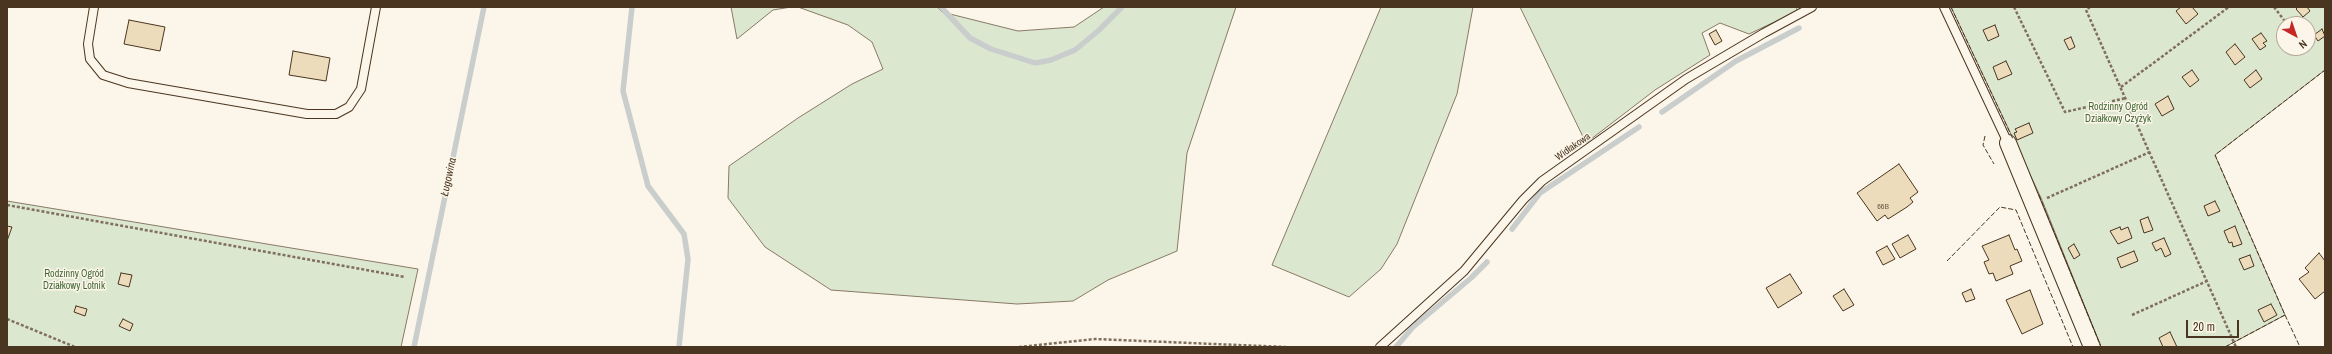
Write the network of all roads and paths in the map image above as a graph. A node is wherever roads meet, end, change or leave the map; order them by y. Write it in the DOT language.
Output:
graph roads {
  1 [pos="94,7"];
  2 [pos="376,7"];
  3 [pos="1812,7"];
  4 [pos="1944,7"];
  5 [pos="2014,7"];
  6 [pos="2090,7"];
  7 [pos="2229,7"];
  8 [pos="2274,7"];
  9 [pos="2281,16"];
  10 [pos="2121,86"];
  11 [pos="2126,98"];
  12 [pos="2008,143"];
  13 [pos="2150,152"];
  14 [pos="2042,200"];
  15 [pos="7,205"];
  16 [pos="405,277"];
  17 [pos="2208,281"];
  18 [pos="2132,315"];
  19 [pos="7,319"];
  20 [pos="76,347"];
  21 [pos="1019,347"];
  22 [pos="1286,347"];
  23 [pos="1380,347"];
  24 [pos="2092,347"];
  25 [pos="2236,347"];
  1 -- 2 [label="lane"];
  3 -- 23 [label="lane, Widłakowa"];
  4 -- 12 [label="lane"];
  5 -- 11 [label="path"];
  6 -- 10 [label="path"];
  7 -- 10 [label="path"];
  8 -- 9 [label="path"];
  10 -- 11 [label="path"];
  11 -- 13 [label="path"];
  12 -- 24 [label="street"];
  13 -- 14 [label="path"];
  13 -- 17 [label="path"];
  15 -- 16 [label="path"];
  17 -- 18 [label="path"];
  17 -- 25 [label="path"];
  19 -- 20 [label="path"];
  21 -- 22 [label="path"];
}
